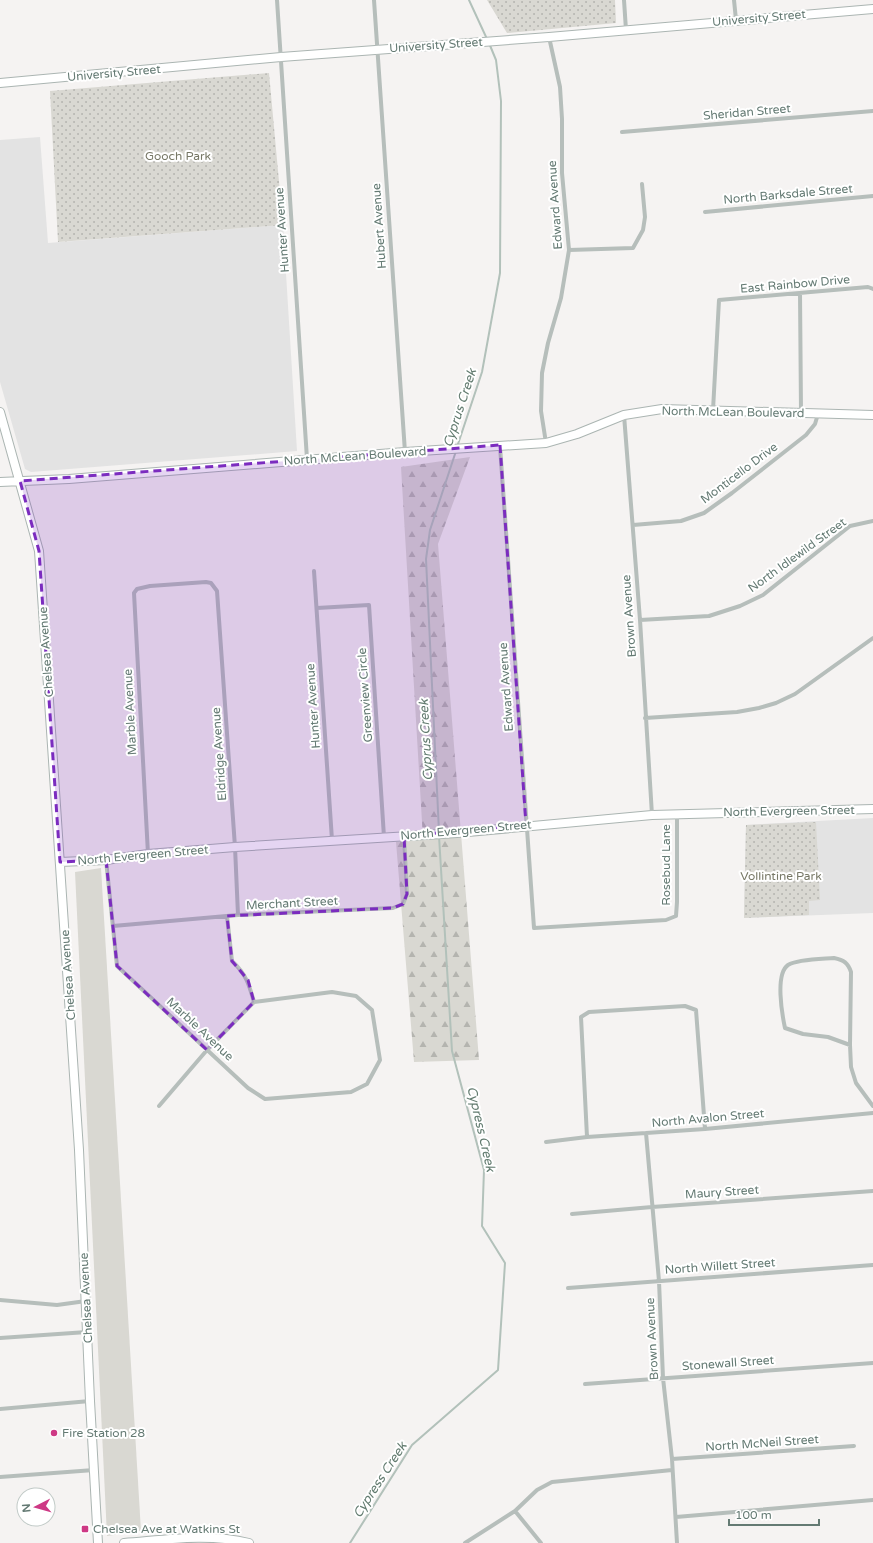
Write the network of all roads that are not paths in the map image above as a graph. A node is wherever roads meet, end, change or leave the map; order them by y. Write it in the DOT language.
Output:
graph roads {
  1 [pos="277,0"];
  2 [pos="374,0"];
  3 [pos="624,0"];
  4 [pos="734,0"];
  5 [pos="873,9"];
  6 [pos="736,20"];
  7 [pos="626,30"];
  8 [pos="549,37"];
  9 [pos="377,50"];
  10 [pos="282,58"];
  11 [pos="0,83"];
  12 [pos="873,111"];
  13 [pos="622,132"];
  14 [pos="642,184"];
  15 [pos="873,196"];
  16 [pos="705,212"];
  17 [pos="569,250"];
  18 [pos="873,289"];
  19 [pos="800,292"];
  20 [pos="713,410"];
  21 [pos="0,412"];
  22 [pos="801,412"];
  23 [pos="818,414"];
  24 [pos="624,415"];
  25 [pos="873,415"];
  26 [pos="546,443"];
  27 [pos="500,445"];
  28 [pos="404,452"];
  29 [pos="307,459"];
  30 [pos="20,481"];
  31 [pos="0,482"];
  32 [pos="873,521"];
  33 [pos="632,525"];
  34 [pos="314,571"];
  35 [pos="217,591"];
  36 [pos="317,608"];
  37 [pos="640,620"];
  38 [pos="873,638"];
  39 [pos="645,718"];
  40 [pos="873,809"];
  41 [pos="677,814"];
  42 [pos="652,815"];
  43 [pos="526,825"];
  44 [pos="404,836"];
  45 [pos="384,837"];
  46 [pos="332,840"];
  47 [pos="236,847"];
  48 [pos="148,854"];
  49 [pos="106,860"];
  50 [pos="60,862"];
  51 [pos="238,915"];
  52 [pos="227,916"];
  53 [pos="113,926"];
  54 [pos="534,928"];
  55 [pos="254,1002"];
  56 [pos="850,1045"];
  57 [pos="207,1050"];
  58 [pos="159,1106"];
  59 [pos="873,1106"];
  60 [pos="873,1113"];
  61 [pos="705,1129"];
  62 [pos="646,1133"];
  63 [pos="587,1137"];
  64 [pos="546,1142"];
  65 [pos="873,1191"];
  66 [pos="652,1207"];
  67 [pos="572,1214"];
  68 [pos="873,1265"];
  69 [pos="659,1281"];
  70 [pos="568,1288"];
  71 [pos="0,1300"];
  72 [pos="86,1301"];
  73 [pos="88,1332"];
  74 [pos="0,1338"];
  75 [pos="873,1363"];
  76 [pos="663,1378"];
  77 [pos="585,1384"];
  78 [pos="90,1401"];
  79 [pos="0,1409"];
  80 [pos="854,1446"];
  81 [pos="672,1459"];
  82 [pos="95,1470"];
  83 [pos="672,1470"];
  84 [pos="0,1477"];
  85 [pos="873,1500"];
  86 [pos="514,1511"];
  87 [pos="676,1516"];
  88 [pos="98,1543"];
  89 [pos="124,1543"];
  90 [pos="249,1543"];
  91 [pos="465,1543"];
  92 [pos="541,1543"];
  93 [pos="677,1543"];
  1 -- 10 [label="street, Hunter Avenue"];
  2 -- 9 [label="street, Hubert Avenue"];
  3 -- 7 [label="street"];
  4 -- 6 [label="street"];
  5 -- 6 [label="main road, University Street"];
  6 -- 7 [label="main road, University Street"];
  7 -- 8 [label="main road, University Street"];
  8 -- 9 [label="main road, University Street"];
  8 -- 17 [label="street, Edward Avenue"];
  9 -- 10 [label="main road, University Street"];
  9 -- 28 [label="street, Hubert Avenue"];
  10 -- 11 [label="main road, University Street"];
  10 -- 29 [label="street, Hunter Avenue"];
  12 -- 13 [label="street, Sheridan Street"];
  14 -- 17 [label="street"];
  15 -- 16 [label="street, North Barksdale Street"];
  17 -- 26 [label="street, Edward Avenue"];
  18 -- 19 [label="street, East Rainbow Drive"];
  19 -- 20 [label="street, East Rainbow Drive"];
  19 -- 22 [label="street"];
  20 -- 22 [label="main road, North McLean Boulevard"];
  20 -- 24 [label="main road, North McLean Boulevard"];
  21 -- 30 [label="main road, Chelsea Avenue"];
  22 -- 23 [label="main road, North McLean Boulevard"];
  23 -- 25 [label="main road, North McLean Boulevard"];
  23 -- 33 [label="street, Monticello Drive"];
  24 -- 26 [label="main road, North McLean Boulevard"];
  24 -- 33 [label="street, Brown Avenue"];
  26 -- 27 [label="main road, North McLean Boulevard"];
  27 -- 28 [label="main road, North McLean Boulevard"];
  27 -- 43 [label="street, Edward Avenue"];
  28 -- 29 [label="main road, North McLean Boulevard"];
  29 -- 30 [label="main road, North McLean Boulevard"];
  30 -- 31 [label="main road, North McLean Boulevard"];
  30 -- 50 [label="main road, Chelsea Avenue"];
  32 -- 37 [label="street, North Idlewild Street"];
  33 -- 37 [label="street, Brown Avenue"];
  34 -- 36 [label="street, Hunter Avenue"];
  35 -- 47 [label="street, Eldridge Avenue"];
  35 -- 48 [label="street, Marble Avenue"];
  36 -- 45 [label="street, Greenview Circle"];
  36 -- 46 [label="street, Hunter Avenue"];
  37 -- 39 [label="street, Brown Avenue"];
  38 -- 39 [label="street"];
  39 -- 42 [label="street, Brown Avenue"];
  40 -- 41 [label="main road, North Evergreen Street"];
  41 -- 42 [label="main road, North Evergreen Street"];
  41 -- 54 [label="street, Rosebud Lane"];
  42 -- 43 [label="main road, North Evergreen Street"];
  43 -- 44 [label="main road, North Evergreen Street"];
  43 -- 54 [label="street, Edward Avenue"];
  44 -- 45 [label="main road, North Evergreen Street"];
  44 -- 51 [label="street, Merchant Street"];
  45 -- 46 [label="main road, North Evergreen Street"];
  46 -- 47 [label="main road, North Evergreen Street"];
  47 -- 48 [label="main road, North Evergreen Street"];
  47 -- 51 [label="street, Eldridge Avenue"];
  48 -- 49 [label="main road, North Evergreen Street"];
  49 -- 50 [label="main road, North Evergreen Street"];
  49 -- 53 [label="street, Marble Avenue"];
  50 -- 72 [label="main road, Chelsea Avenue"];
  51 -- 52 [label="street, Merchant Street"];
  52 -- 53 [label="street, Merchant Street"];
  52 -- 55 [label="street"];
  53 -- 57 [label="street, Marble Avenue"];
  55 -- 57 [label="street"];
  55 -- 57 [label="street, Marble Avenue"];
  56 -- 56 [label="street"];
  56 -- 59 [label="street"];
  57 -- 58 [label="street"];
  60 -- 61 [label="street, North Avalon Street"];
  61 -- 62 [label="street, North Avalon Street"];
  61 -- 63 [label="street"];
  62 -- 63 [label="street, North Avalon Street"];
  62 -- 66 [label="street, Brown Avenue"];
  63 -- 64 [label="street, North Avalon Street"];
  65 -- 66 [label="street, Maury Street"];
  66 -- 67 [label="street, Maury Street"];
  66 -- 69 [label="street, Brown Avenue"];
  68 -- 69 [label="street, North Willett Street"];
  69 -- 70 [label="street, North Willett Street"];
  69 -- 76 [label="street, Brown Avenue"];
  71 -- 72 [label="street"];
  72 -- 73 [label="main road, Chelsea Avenue"];
  73 -- 74 [label="street"];
  73 -- 78 [label="main road, Chelsea Avenue"];
  75 -- 76 [label="street, Stonewall Street"];
  76 -- 77 [label="street, Stonewall Street"];
  76 -- 81 [label="street, Brown Avenue"];
  78 -- 79 [label="street"];
  78 -- 82 [label="main road, Chelsea Avenue"];
  80 -- 81 [label="street, North McNeil Street"];
  81 -- 83 [label="street, Brown Avenue"];
  82 -- 84 [label="street"];
  82 -- 88 [label="main road, Chelsea Avenue"];
  83 -- 86 [label="street"];
  83 -- 87 [label="street, Brown Avenue"];
  85 -- 87 [label="street"];
  86 -- 91 [label="street"];
  86 -- 92 [label="street"];
  87 -- 93 [label="street, Brown Avenue"];
  89 -- 90 [label="main road"];
}
